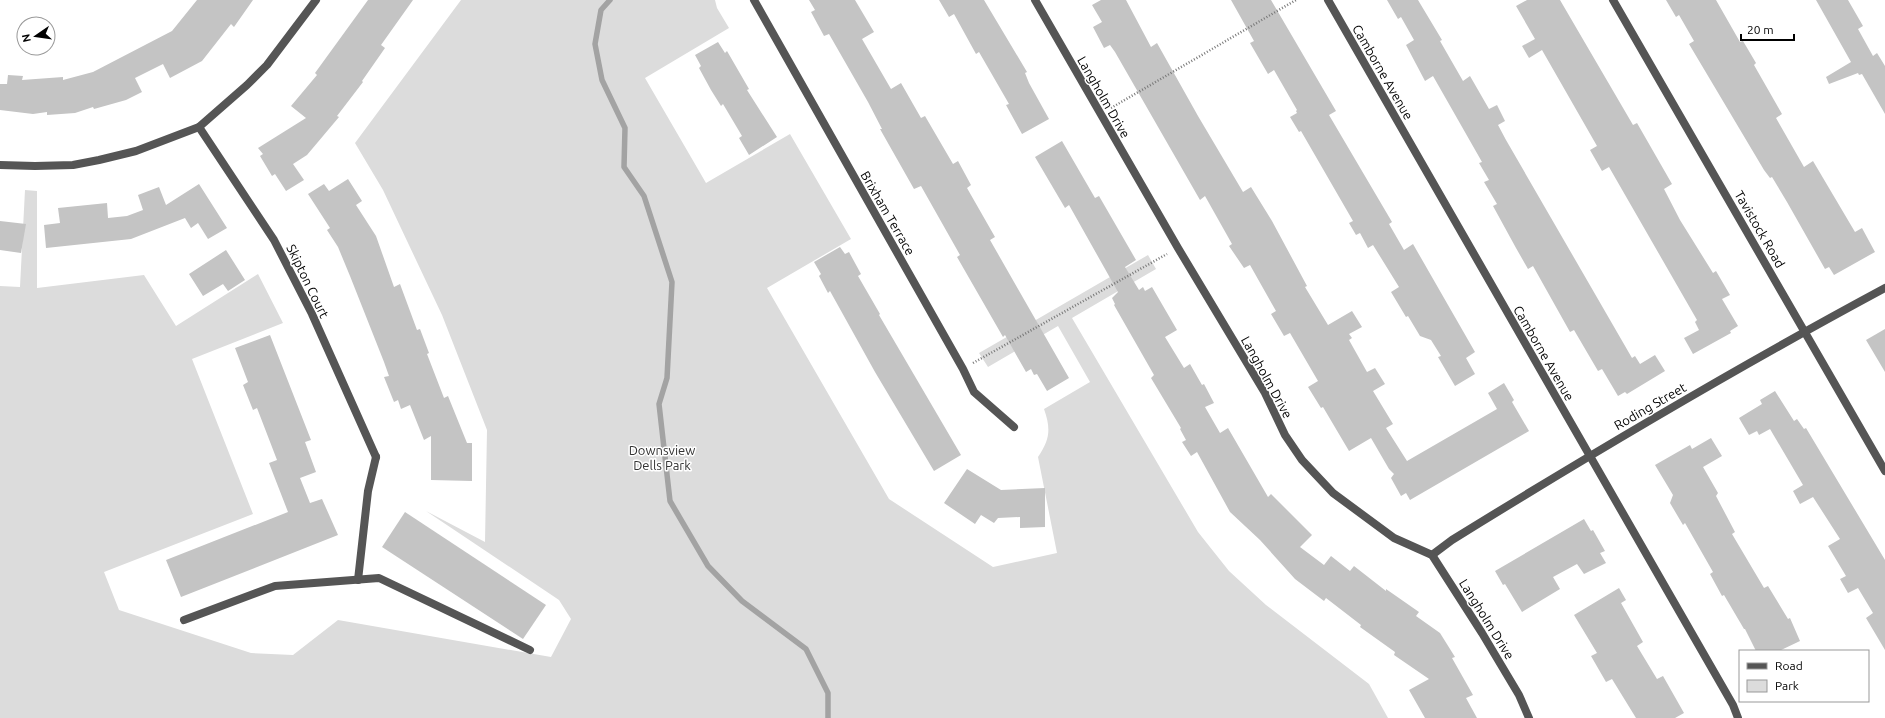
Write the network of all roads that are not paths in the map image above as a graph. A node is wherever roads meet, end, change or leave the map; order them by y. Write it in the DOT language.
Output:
graph roads {
  1 [pos="316,0"];
  2 [pos="754,0"];
  3 [pos="1035,0"];
  4 [pos="1328,0"];
  5 [pos="1613,0"];
  6 [pos="199,127"];
  7 [pos="0,165"];
  8 [pos="1885,288"];
  9 [pos="1805,331"];
  10 [pos="1014,427"];
  11 [pos="1590,455"];
  12 [pos="1885,471"];
  13 [pos="1432,555"];
  14 [pos="358,580"];
  15 [pos="184,620"];
  16 [pos="530,650"];
  17 [pos="1529,718"];
  18 [pos="1738,718"];
  1 -- 6 [label="street"];
  2 -- 10 [label="street, Brixham Terrace"];
  3 -- 13 [label="street, Langholm Drive"];
  4 -- 11 [label="street, Camborne Avenue"];
  5 -- 9 [label="street, Tavistock Road"];
  6 -- 7 [label="street"];
  6 -- 14 [label="street, Skipton Court"];
  8 -- 9 [label="street, Roding Street"];
  9 -- 11 [label="street, Roding Street"];
  9 -- 12 [label="street, Tavistock Road"];
  11 -- 13 [label="street, Roding Street"];
  11 -- 18 [label="street, Camborne Avenue"];
  13 -- 17 [label="street, Langholm Drive"];
  14 -- 15 [label="street"];
  14 -- 16 [label="street"];
}
